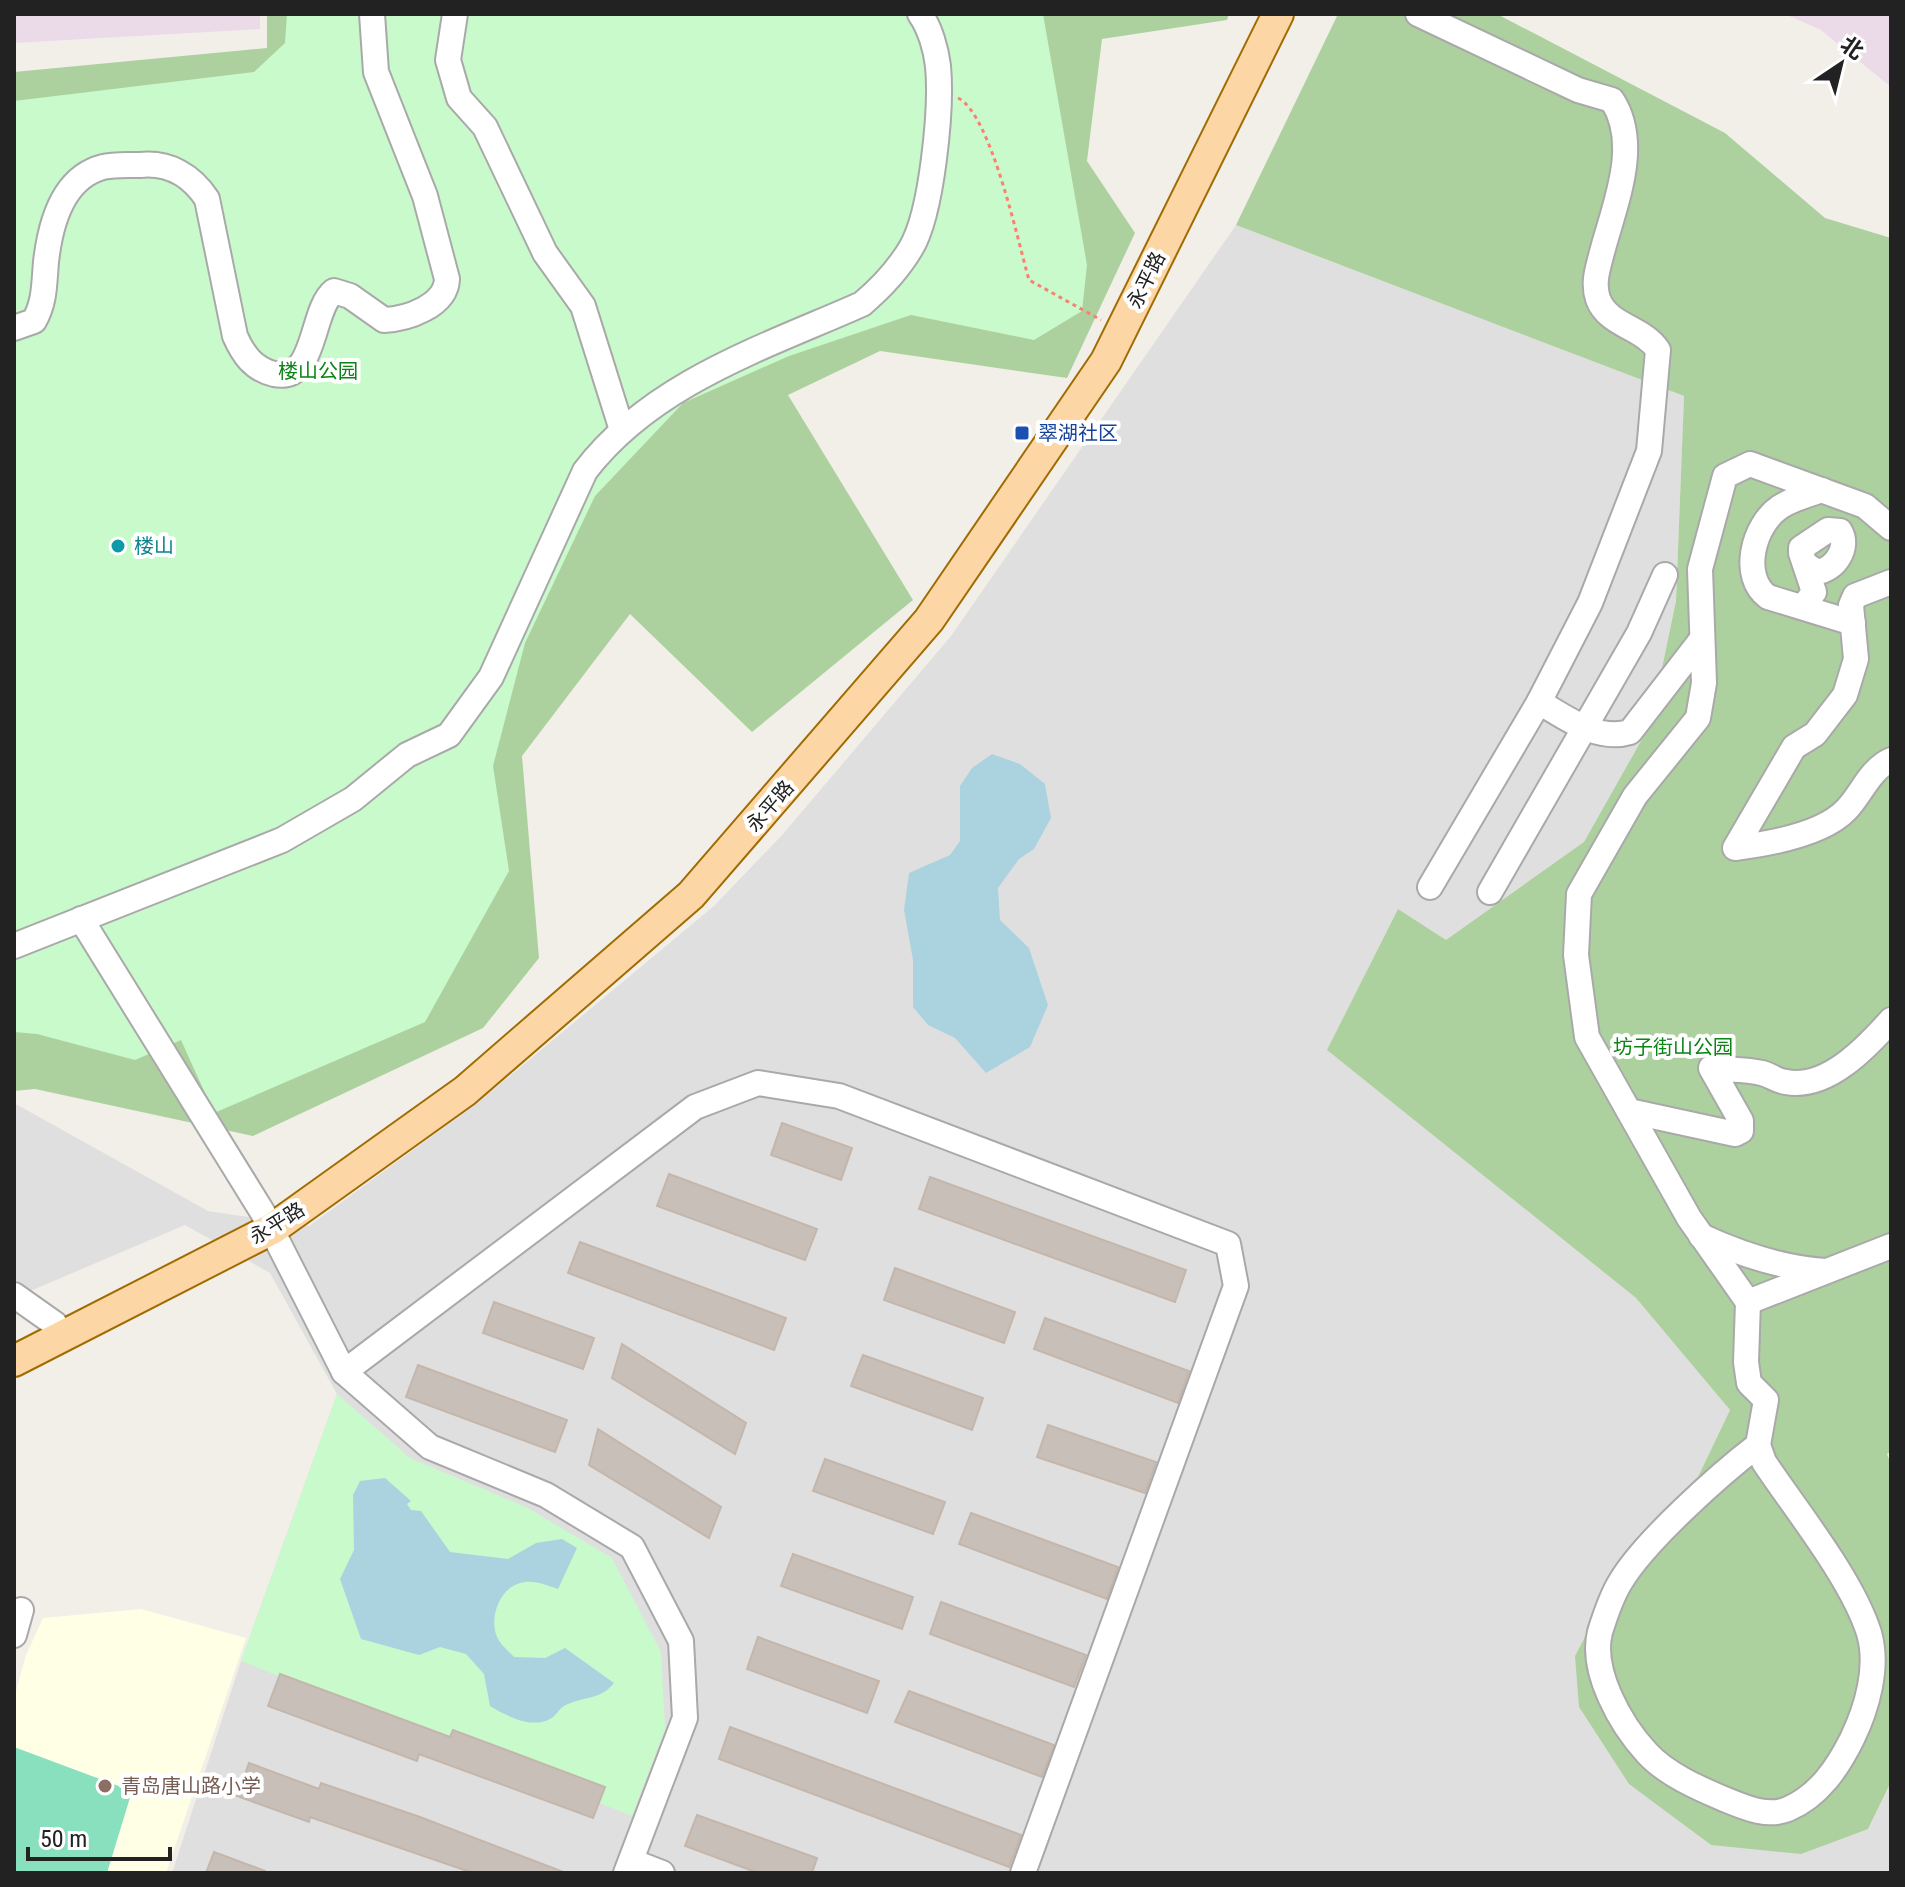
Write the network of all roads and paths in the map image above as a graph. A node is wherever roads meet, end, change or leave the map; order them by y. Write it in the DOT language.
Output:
graph roads {
  1 [pos="372,14"];
  2 [pos="455,14"];
  3 [pos="920,14"];
  4 [pos="1260,14"];
  5 [pos="1278,14"];
  6 [pos="1418,14"];
  7 [pos="937,88"];
  8 [pos="1107,324"];
  9 [pos="14,328"];
  10 [pos="622,430"];
  11 [pos="1822,490"];
  12 [pos="1891,528"];
  13 [pos="1835,563"];
  14 [pos="1805,564"];
  15 [pos="1665,575"];
  16 [pos="1891,582"];
  17 [pos="1803,607"];
  18 [pos="1853,623"];
  19 [pos="1701,640"];
  20 [pos="1539,702"];
  21 [pos="1584,728"];
  22 [pos="1891,760"];
  23 [pos="1430,887"];
  24 [pos="1490,892"];
  25 [pos="81,919"];
  26 [pos="14,946"];
  27 [pos="1891,1020"];
  28 [pos="1629,1111"];
  29 [pos="268,1221"];
  30 [pos="1701,1236"];
  31 [pos="1891,1246"];
  32 [pos="1832,1272"];
  33 [pos="14,1295"];
  34 [pos="1748,1302"];
  35 [pos="55,1324"];
  36 [pos="14,1339"];
  37 [pos="14,1361"];
  38 [pos="344,1372"];
  39 [pos="1758,1445"];
  40 [pos="21,1610"];
  41 [pos="14,1635"];
  42 [pos="629,1867"];
  43 [pos="662,1873"];
  44 [pos="1023,1873"];
  1 -- 9 [label="street"];
  2 -- 10 [label="street"];
  3 -- 7 [label="street"];
  4 -- 8 [label="main road, 永平路"];
  5 -- 29 [label="main road, 永平路"];
  6 -- 20 [label="street"];
  7 -- 8 [label="path"];
  7 -- 10 [label="street"];
  8 -- 29 [label="main road, 永平路"];
  10 -- 25 [label="street"];
  11 -- 12 [label="street"];
  11 -- 17 [label="street"];
  11 -- 19 [label="street"];
  13 -- 14 [label="street"];
  13 -- 14 [label="street"];
  13 -- 18 [label="street"];
  14 -- 17 [label="street"];
  15 -- 21 [label="street"];
  16 -- 18 [label="street"];
  17 -- 18 [label="street"];
  18 -- 22 [label="street"];
  19 -- 21 [label="street"];
  19 -- 28 [label="street"];
  20 -- 21 [label="street"];
  20 -- 23 [label="street"];
  21 -- 24 [label="street"];
  25 -- 26 [label="street"];
  25 -- 29 [label="street"];
  27 -- 28 [label="street"];
  28 -- 30 [label="street"];
  29 -- 35 [label="main road, 永平路"];
  29 -- 37 [label="main road, 永平路"];
  29 -- 38 [label="street"];
  30 -- 32 [label="street"];
  30 -- 34 [label="street"];
  31 -- 32 [label="street"];
  32 -- 34 [label="street"];
  33 -- 35 [label="street"];
  34 -- 39 [label="street"];
  35 -- 36 [label="main road, 永平路"];
  38 -- 42 [label="street"];
  38 -- 44 [label="street"];
  39 -- 39 [label="street"];
  40 -- 41 [label="street"];
  42 -- 43 [label="street"];
}
